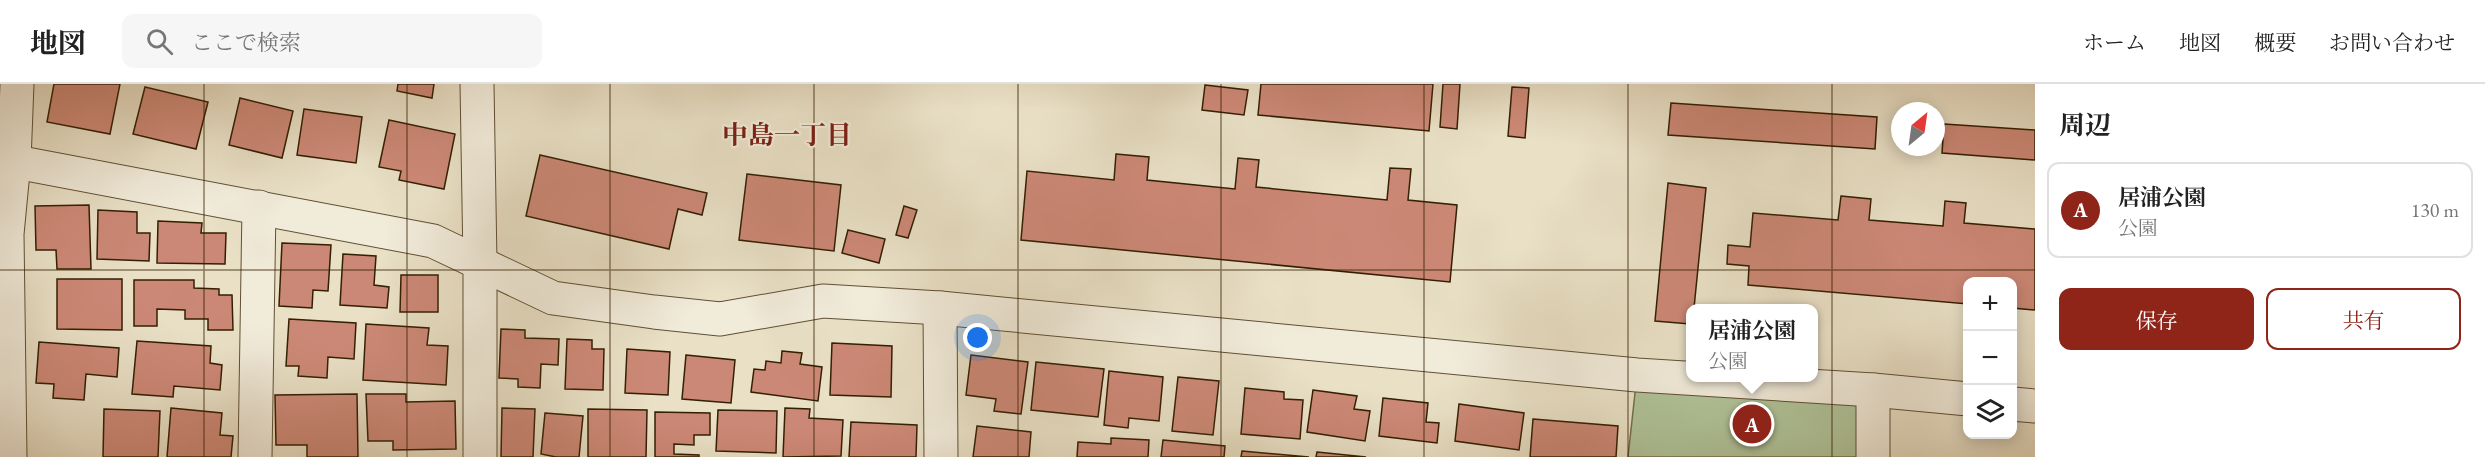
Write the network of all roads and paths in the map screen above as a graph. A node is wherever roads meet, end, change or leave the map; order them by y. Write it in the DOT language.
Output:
graph roads {
  1 [pos="17,84"];
  2 [pos="477,84"];
  3 [pos="7,160"];
  4 [pos="259,207"];
  5 [pos="480,263"];
  6 [pos="940,308"];
  7 [pos="4,360"];
  8 [pos="1686,378"];
  9 [pos="1747,382"];
  10 [pos="1873,390"];
  11 [pos="1963,399"];
  12 [pos="2017,404"];
  13 [pos="2035,406"];
  14 [pos="10,457"];
  15 [pos="255,457"];
  16 [pos="480,457"];
  17 [pos="941,457"];
  18 [pos="1873,457"];
  1 -- 3 [label="street"];
  2 -- 5 [label="street"];
  3 -- 4 [label="street"];
  3 -- 7 [label="street"];
  4 -- 5 [label="street"];
  4 -- 15 [label="street"];
  5 -- 6 [label="street"];
  5 -- 16 [label="street"];
  6 -- 8 [label="street"];
  6 -- 17 [label="street"];
  7 -- 14 [label="street"];
  9 -- 10 [label="street"];
  10 -- 11 [label="street"];
  10 -- 18 [label="street"];
  12 -- 13 [label="street"];
}
